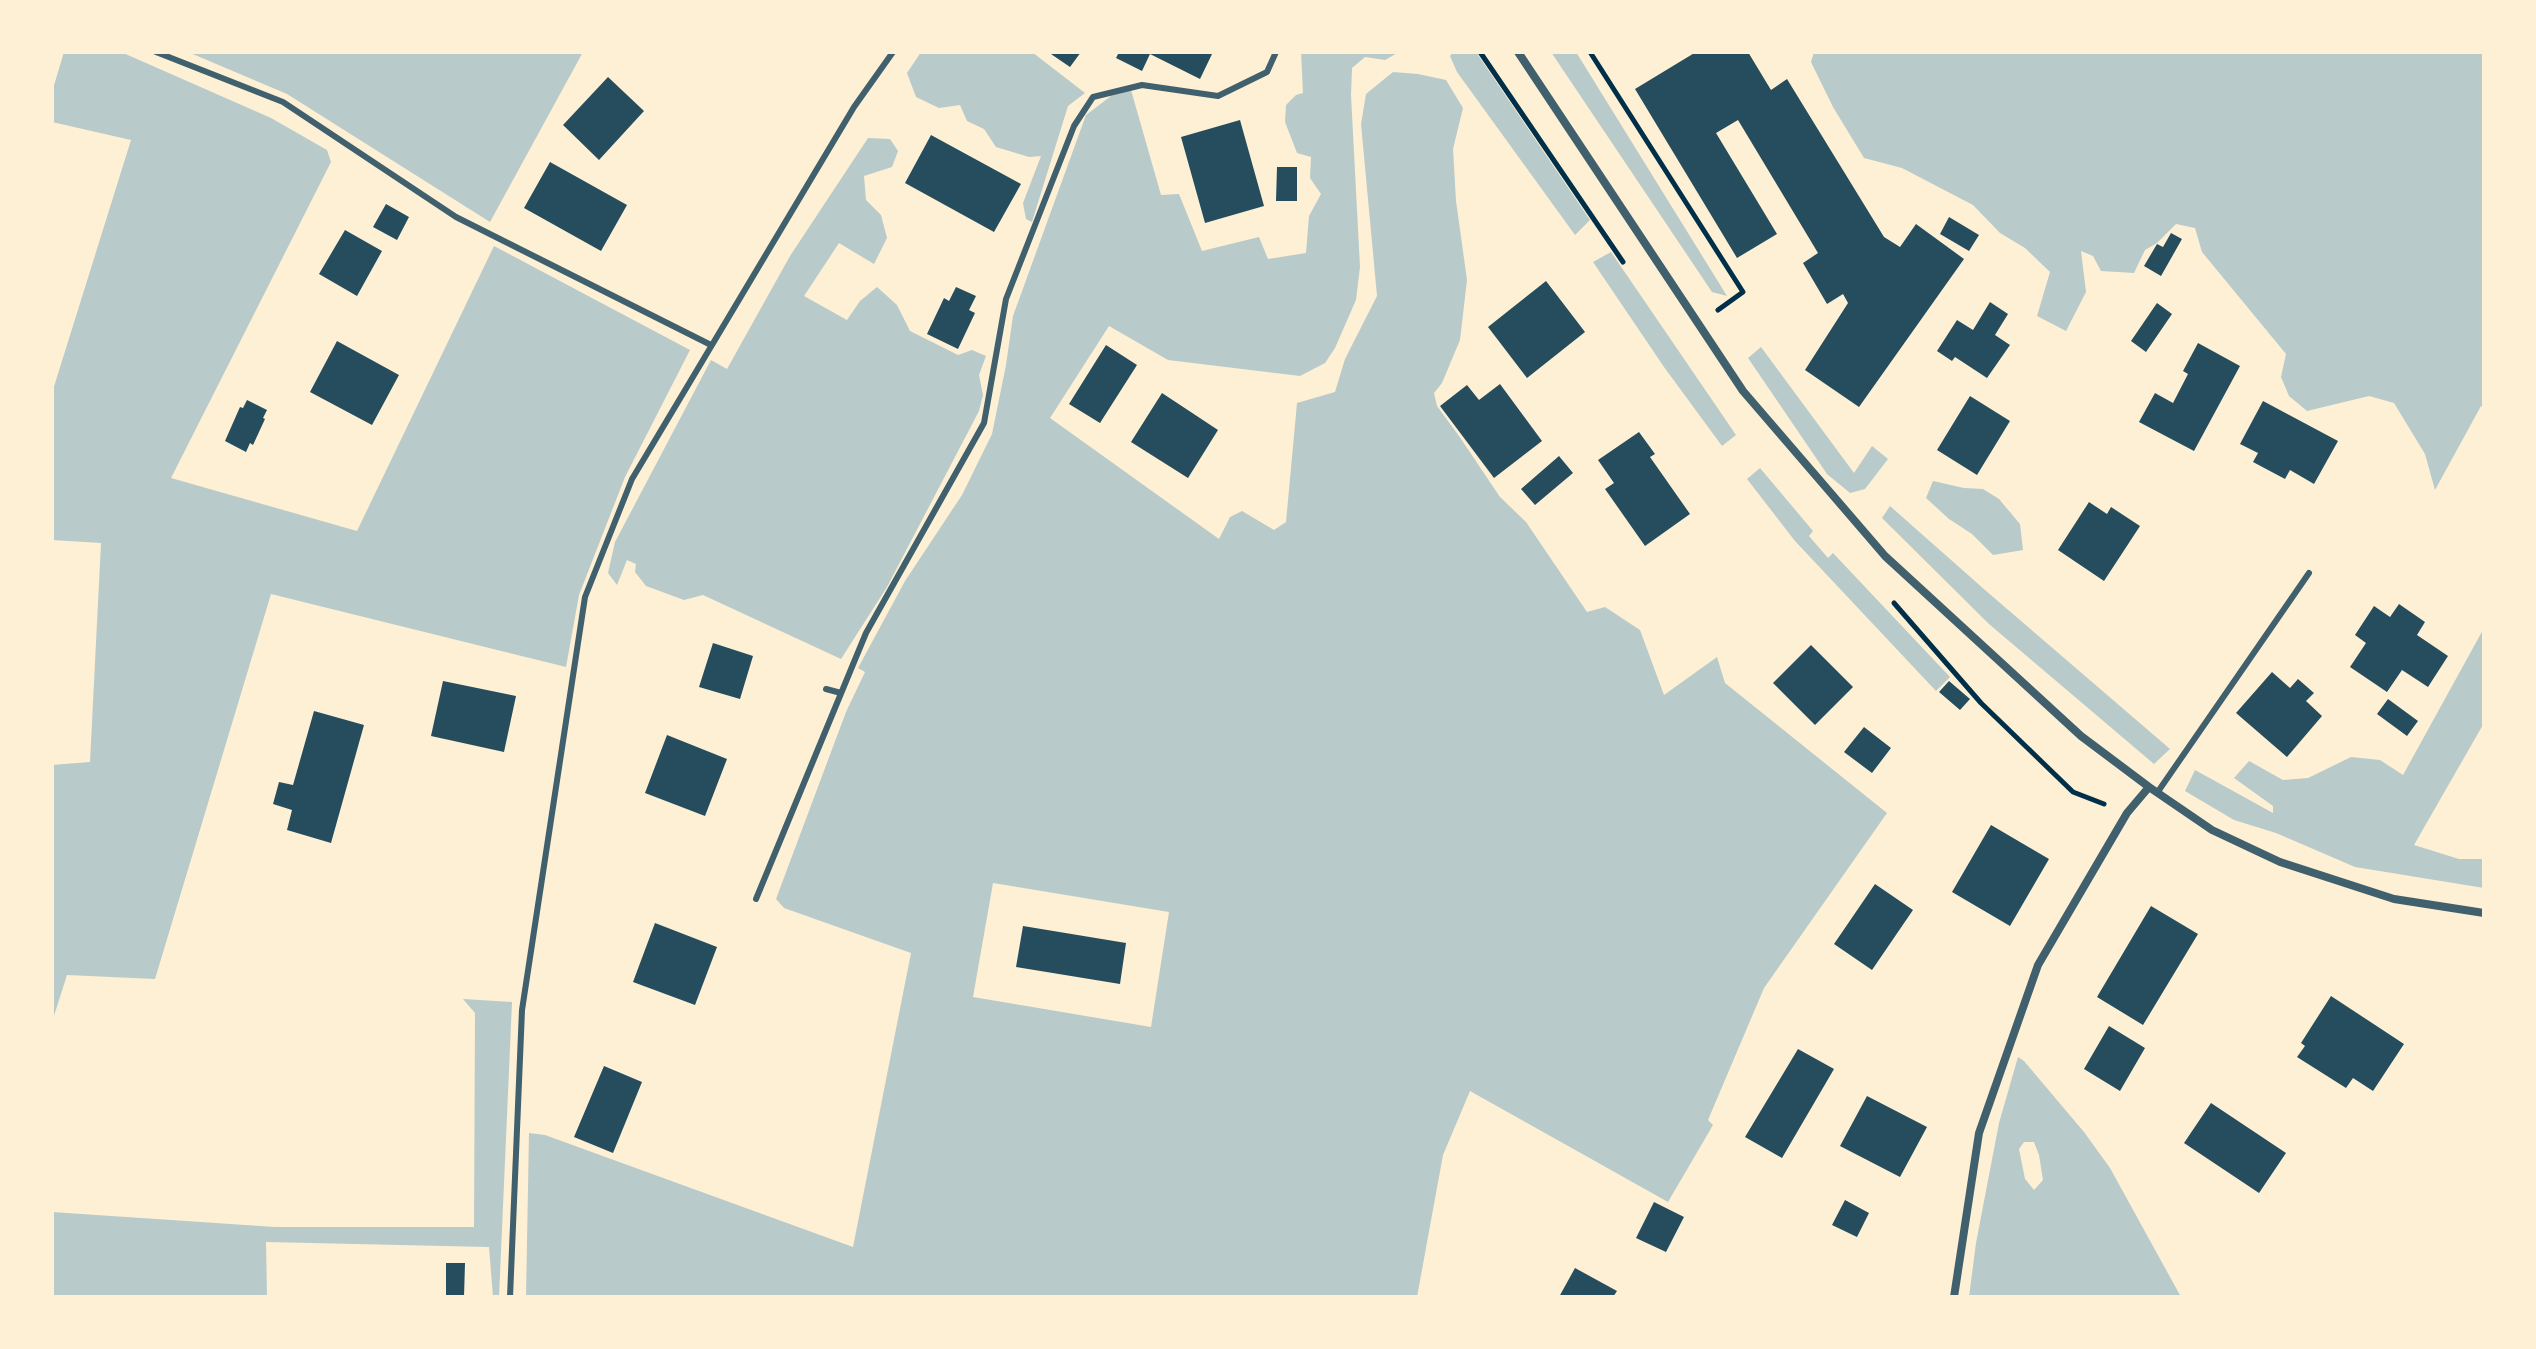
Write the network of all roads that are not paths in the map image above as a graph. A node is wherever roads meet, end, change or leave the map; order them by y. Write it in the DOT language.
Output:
graph roads {
  1 [pos="156,52"];
  2 [pos="893,52"];
  3 [pos="1276,52"];
  4 [pos="1518,52"];
  5 [pos="711,345"];
  6 [pos="2309,573"];
  7 [pos="826,689"];
  8 [pos="841,693"];
  9 [pos="2149,787"];
  10 [pos="2157,793"];
  11 [pos="756,899"];
  12 [pos="2484,913"];
  13 [pos="510,1297"];
  14 [pos="1954,1297"];
  1 -- 5 [label="lane"];
  2 -- 5 [label="lane"];
  3 -- 8 [label="lane"];
  4 -- 9 [label="street"];
  5 -- 13 [label="lane"];
  6 -- 10 [label="lane"];
  7 -- 8 [label="lane"];
  8 -- 11 [label="lane"];
  9 -- 10 [label="street"];
  9 -- 14 [label="street"];
  10 -- 12 [label="street"];
}
